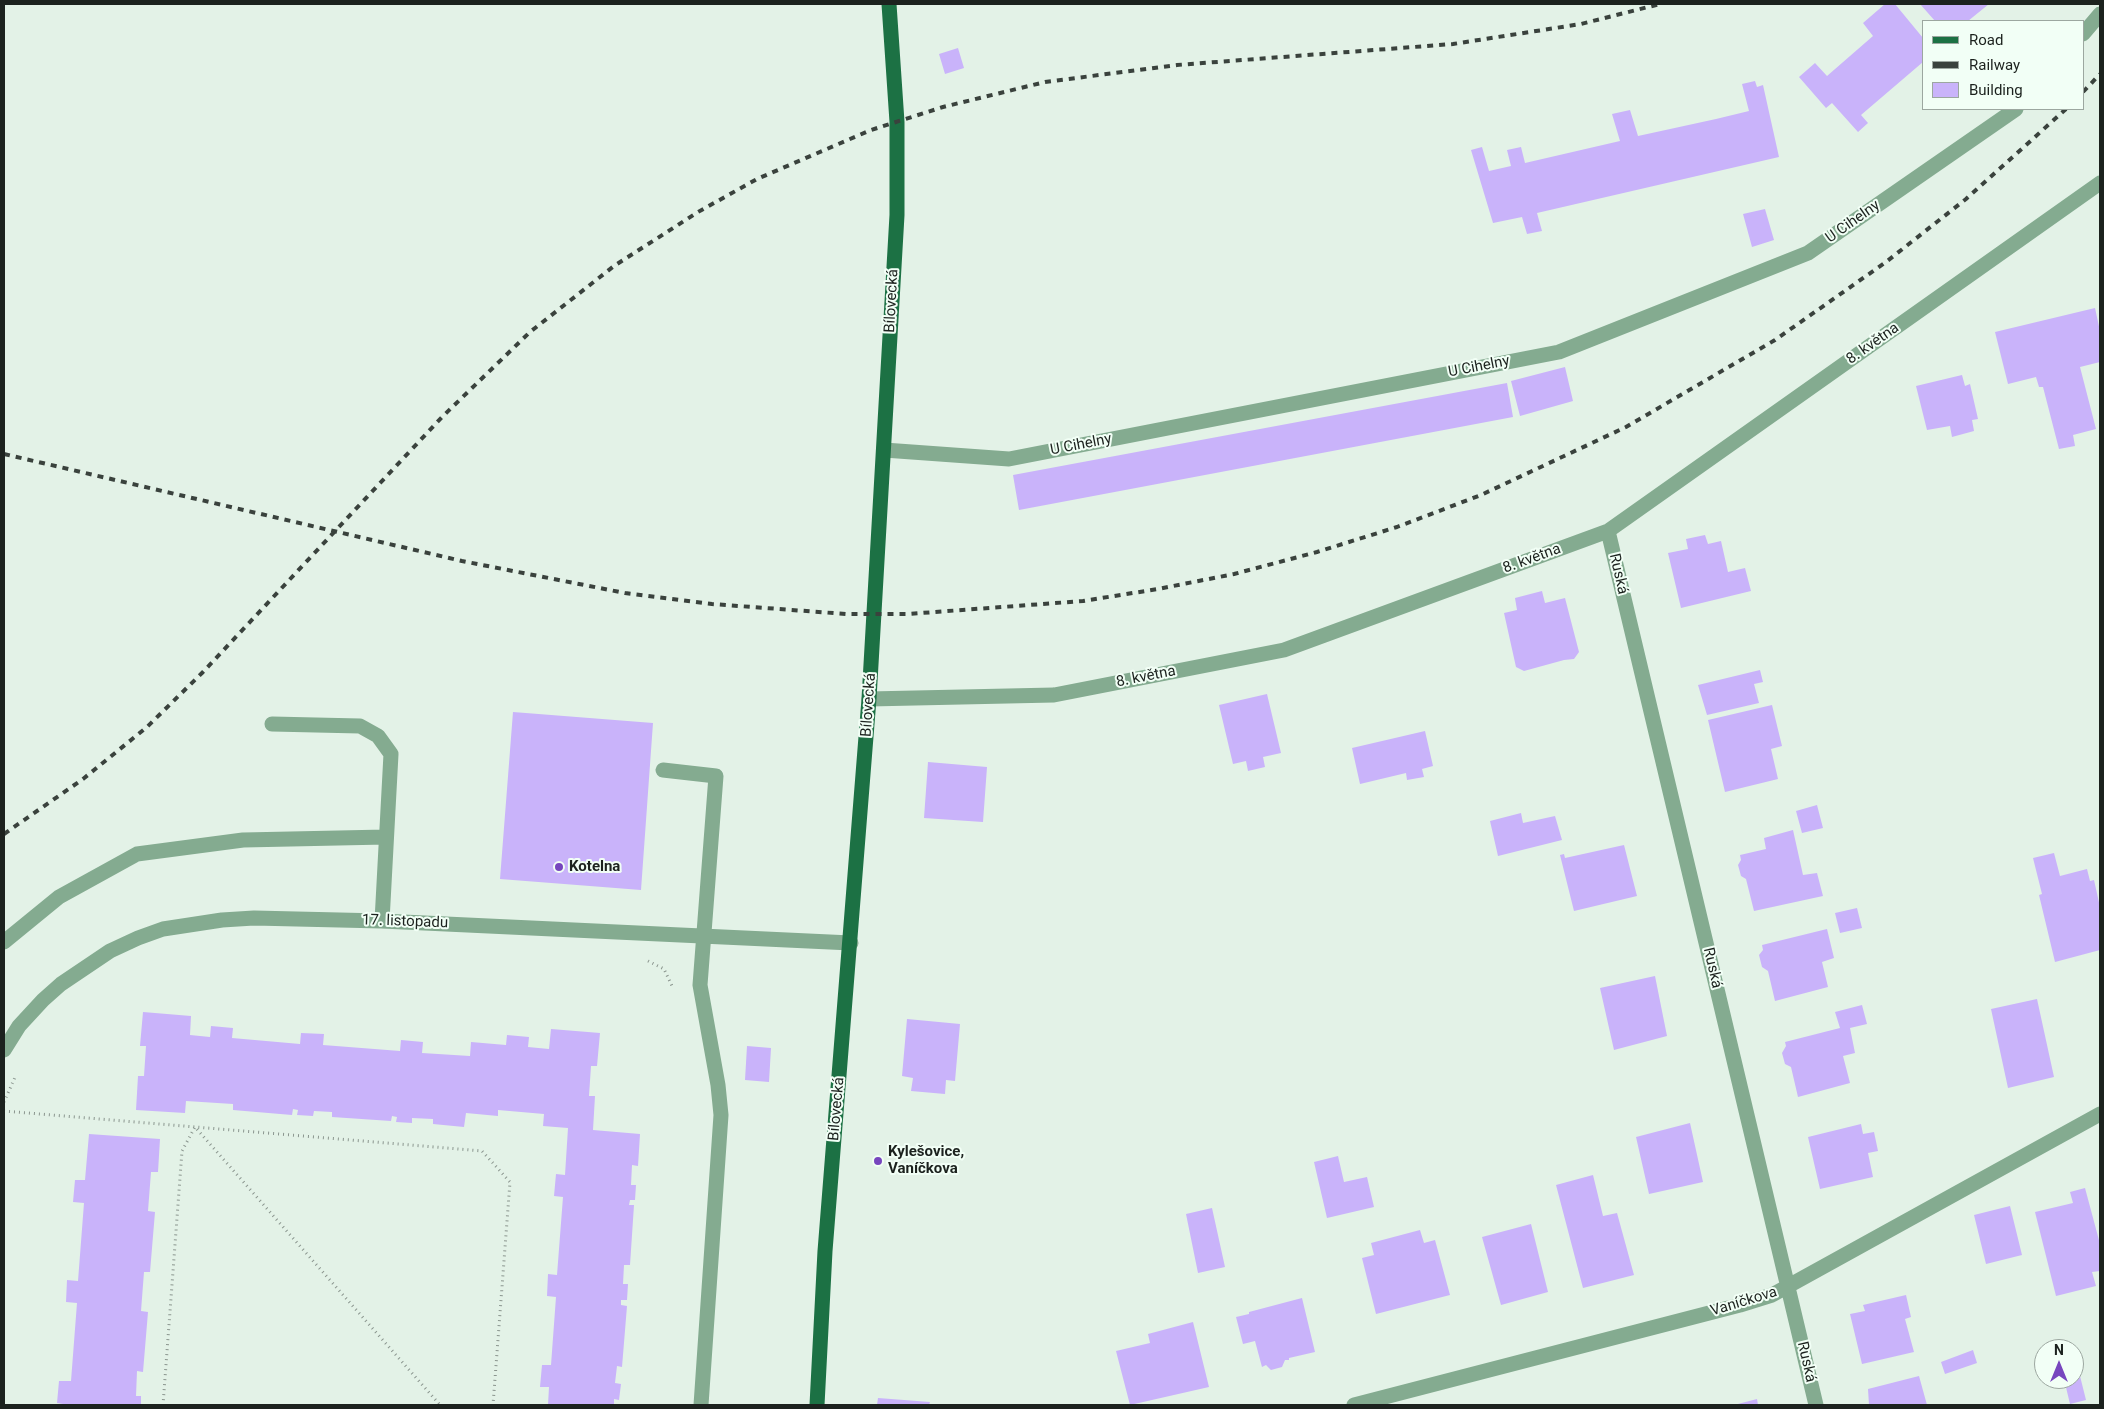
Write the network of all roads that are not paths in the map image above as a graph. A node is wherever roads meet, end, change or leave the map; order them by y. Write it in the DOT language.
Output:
graph roads {
  1 [pos="889,4"];
  2 [pos="2100,14"];
  3 [pos="2084,33"];
  4 [pos="2015,110"];
  5 [pos="2100,183"];
  6 [pos="884,450"];
  7 [pos="1608,531"];
  8 [pos="869,699"];
  9 [pos="272,724"];
  10 [pos="663,770"];
  11 [pos="386,836"];
  12 [pos="382,921"];
  13 [pos="704,935"];
  14 [pos="4,942"];
  15 [pos="851,942"];
  16 [pos="4,1050"];
  17 [pos="2100,1114"];
  18 [pos="1788,1288"];
  19 [pos="701,1405"];
  20 [pos="817,1405"];
  21 [pos="1354,1405"];
  22 [pos="1816,1405"];
  1 -- 6 [label="main road, Bílovecká"];
  2 -- 3 [label="street"];
  4 -- 6 [label="street, U Cihelny"];
  5 -- 7 [label="street, 8. května"];
  6 -- 8 [label="main road, Bílovecká"];
  7 -- 8 [label="street, 8. května"];
  7 -- 18 [label="street, Ruská"];
  8 -- 15 [label="main road, Bílovecká"];
  9 -- 11 [label="street"];
  10 -- 13 [label="street"];
  11 -- 12 [label="street"];
  11 -- 14 [label="street"];
  12 -- 13 [label="street, 17. listopadu"];
  12 -- 16 [label="street, 17. listopadu"];
  13 -- 15 [label="street, 17. listopadu"];
  13 -- 19 [label="street"];
  15 -- 20 [label="main road, Bílovecká"];
  17 -- 18 [label="street, Vaníčkova"];
  18 -- 21 [label="street, Vaníčkova"];
  18 -- 22 [label="street, Ruská"];
}
